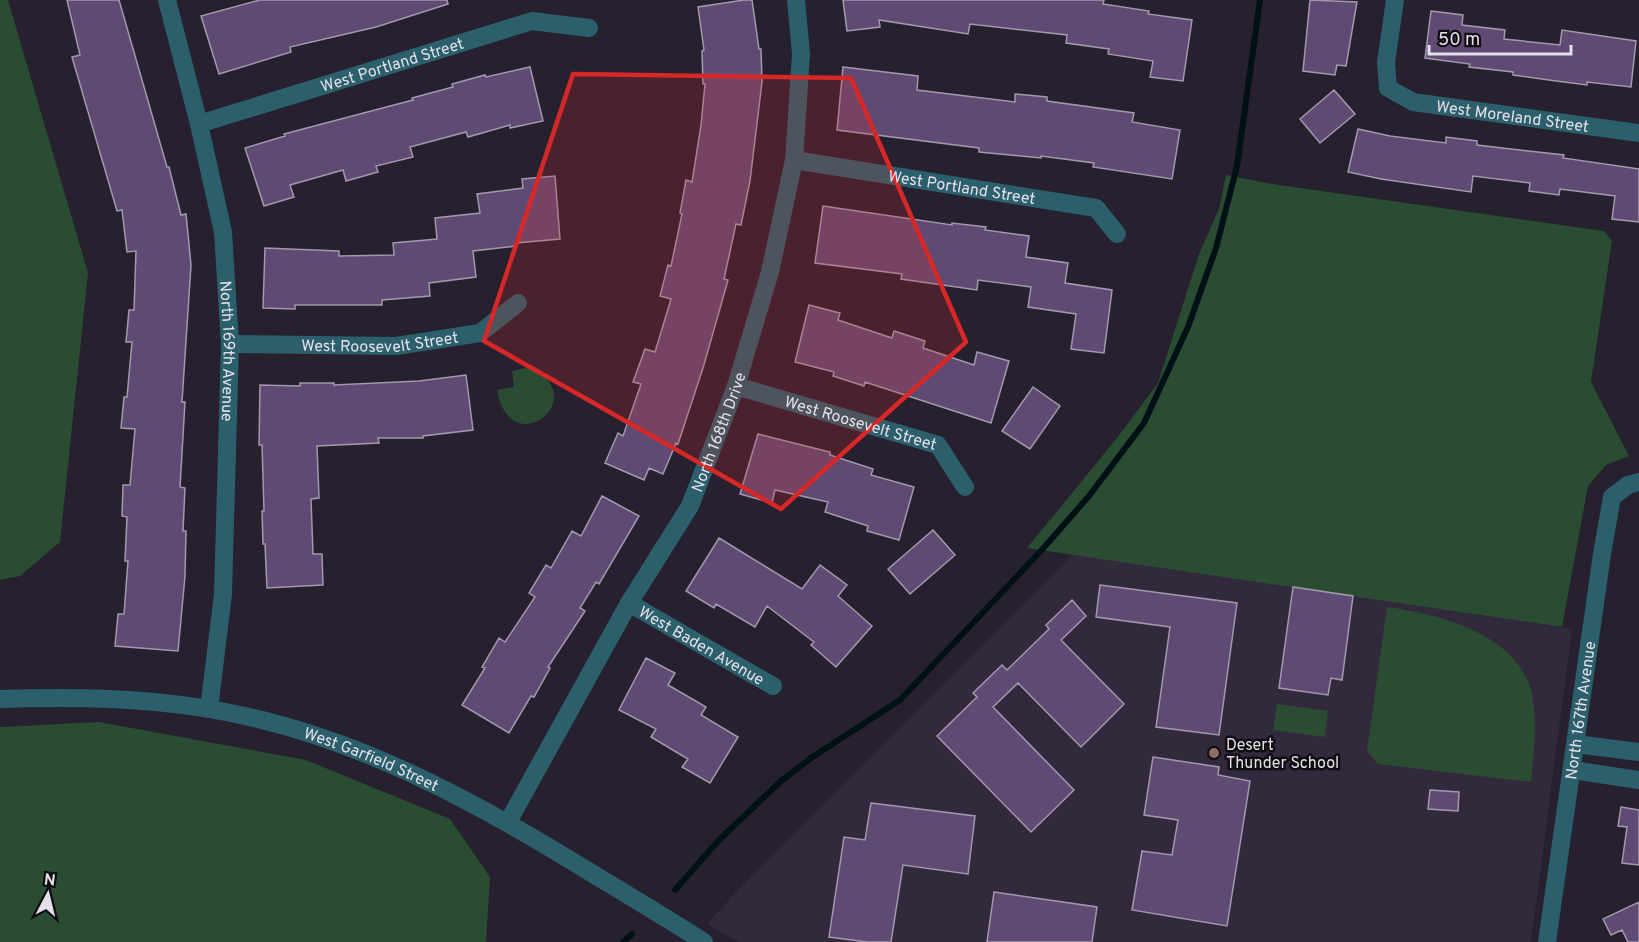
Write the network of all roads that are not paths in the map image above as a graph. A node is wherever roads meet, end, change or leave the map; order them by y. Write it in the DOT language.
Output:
graph roads {
  1 [pos="167,0"];
  2 [pos="796,0"];
  3 [pos="1395,0"];
  4 [pos="589,28"];
  5 [pos="199,124"];
  6 [pos="1639,133"];
  7 [pos="794,160"];
  8 [pos="1117,234"];
  9 [pos="518,303"];
  10 [pos="230,344"];
  11 [pos="736,386"];
  12 [pos="1633,483"];
  13 [pos="965,487"];
  14 [pos="629,603"];
  15 [pos="773,686"];
  16 [pos="0,699"];
  17 [pos="209,709"];
  18 [pos="1576,744"];
  19 [pos="1639,752"];
  20 [pos="1573,770"];
  21 [pos="1639,780"];
  22 [pos="508,822"];
  23 [pos="704,942"];
  24 [pos="1547,942"];
  1 -- 5 [label="street, North 169th Avenue"];
  2 -- 7 [label="street, North 168th Drive"];
  3 -- 6 [label="street, West Moreland Street"];
  4 -- 5 [label="street, West Portland Street"];
  5 -- 10 [label="street, North 169th Avenue"];
  7 -- 8 [label="street, West Portland Street"];
  7 -- 11 [label="street, North 168th Drive"];
  9 -- 10 [label="street, West Roosevelt Street"];
  10 -- 17 [label="street, North 169th Avenue"];
  11 -- 13 [label="street, West Roosevelt Street"];
  11 -- 14 [label="street, North 168th Drive"];
  12 -- 18 [label="street, North 167th Avenue"];
  14 -- 15 [label="street, West Baden Avenue"];
  14 -- 22 [label="street, North 168th Drive"];
  16 -- 17 [label="street, West Garfield Street"];
  17 -- 22 [label="street, West Garfield Street"];
  18 -- 19 [label="street"];
  18 -- 20 [label="street, North 167th Avenue"];
  20 -- 21 [label="street"];
  20 -- 24 [label="street, North 167th Avenue"];
  22 -- 23 [label="street, West Garfield Street"];
}
